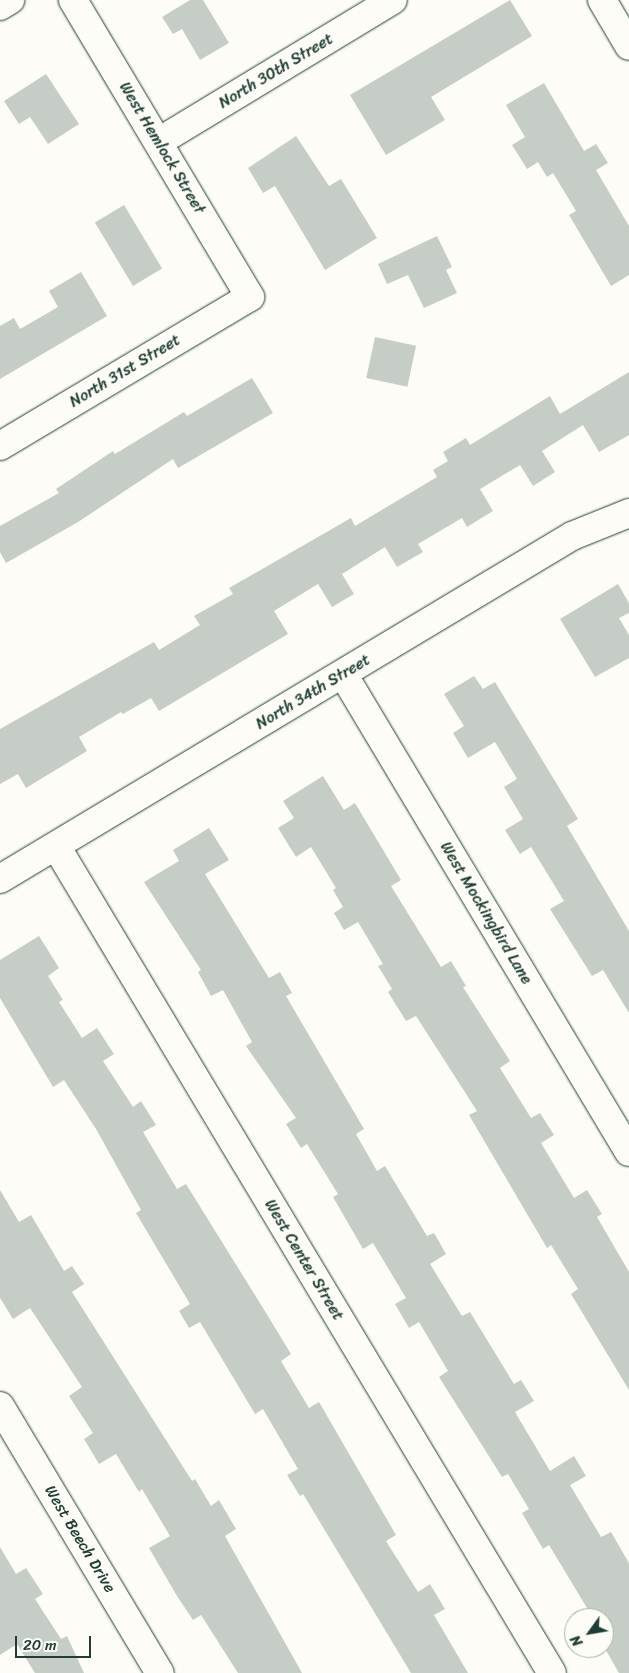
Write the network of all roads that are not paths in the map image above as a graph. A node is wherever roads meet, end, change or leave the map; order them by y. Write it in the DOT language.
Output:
graph roads {
  1 [pos="10,0"];
  2 [pos="73,0"];
  3 [pos="393,0"];
  4 [pos="602,0"];
  5 [pos="0,6"];
  6 [pos="629,46"];
  7 [pos="160,141"];
  8 [pos="250,297"];
  9 [pos="0,446"];
  10 [pos="629,513"];
  11 [pos="343,674"];
  12 [pos="56,846"];
  13 [pos="0,879"];
  14 [pos="629,1152"];
  15 [pos="0,1406"];
  16 [pos="160,1673"];
  17 [pos="552,1673"];
  1 -- 5 [label="street"];
  2 -- 7 [label="street, West Hemlock Street"];
  3 -- 7 [label="street, North 30th Street"];
  4 -- 6 [label="street"];
  7 -- 8 [label="street, West Hemlock Street"];
  8 -- 9 [label="street, North 31st Street"];
  10 -- 11 [label="street, North 34th Street"];
  11 -- 12 [label="street, North 34th Street"];
  11 -- 14 [label="street, West Mockingbird Lane"];
  12 -- 13 [label="street, North 34th Street"];
  12 -- 17 [label="street, West Center Street"];
  15 -- 16 [label="street, West Beech Drive"];
}
